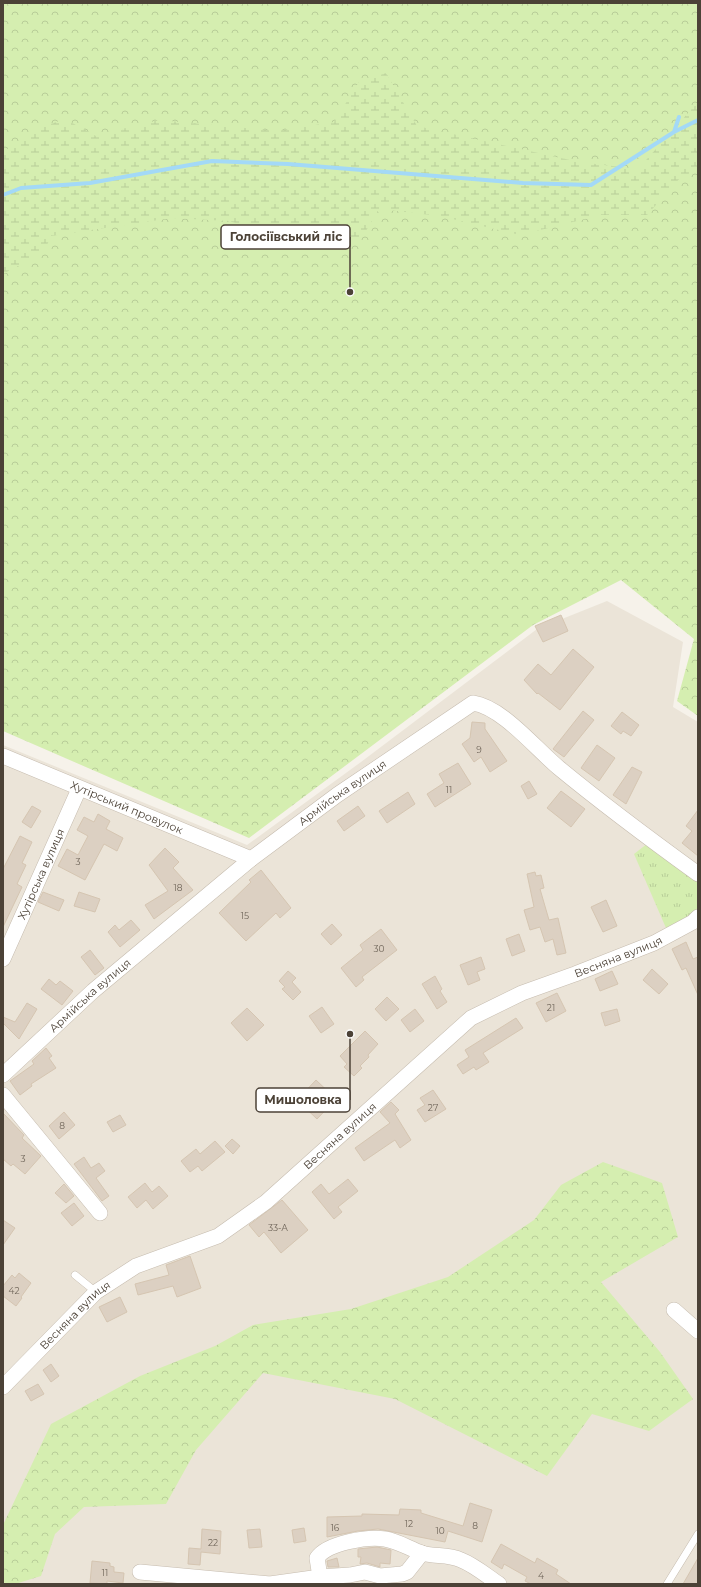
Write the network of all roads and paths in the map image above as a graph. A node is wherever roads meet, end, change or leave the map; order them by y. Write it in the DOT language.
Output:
graph roads {
  1 [pos="3,756"];
  2 [pos="79,789"];
  3 [pos="251,859"];
  4 [pos="698,874"];
  5 [pos="698,917"];
  6 [pos="3,959"];
  7 [pos="3,1075"];
  8 [pos="3,1095"];
  9 [pos="100,1213"];
  10 [pos="75,1275"];
  11 [pos="96,1292"];
  12 [pos="674,1310"];
  13 [pos="698,1331"];
  14 [pos="19,1369"];
  15 [pos="3,1378"];
  16 [pos="3,1387"];
  17 [pos="698,1534"];
  18 [pos="422,1553"];
  19 [pos="140,1572"];
  20 [pos="320,1577"];
  21 [pos="499,1584"];
  22 [pos="667,1584"];
  1 -- 2 [label="street, Хутірський провулок"];
  2 -- 3 [label="street, Хутірський провулок"];
  2 -- 6 [label="street, Хутірська вулиця"];
  3 -- 4 [label="street, Армійська вулиця"];
  3 -- 7 [label="street, Армійська вулиця"];
  5 -- 11 [label="street, Весняна вулиця"];
  8 -- 9 [label="street"];
  10 -- 11 [label="lane"];
  11 -- 14 [label="street, Весняна вулиця"];
  12 -- 13 [label="street"];
  14 -- 15 [label="street"];
  14 -- 16 [label="street, Весняна вулиця"];
  17 -- 22 [label="lane"];
  18 -- 20 [label="street"];
  18 -- 20 [label="street"];
  18 -- 21 [label="street"];
  19 -- 20 [label="street"];
}
